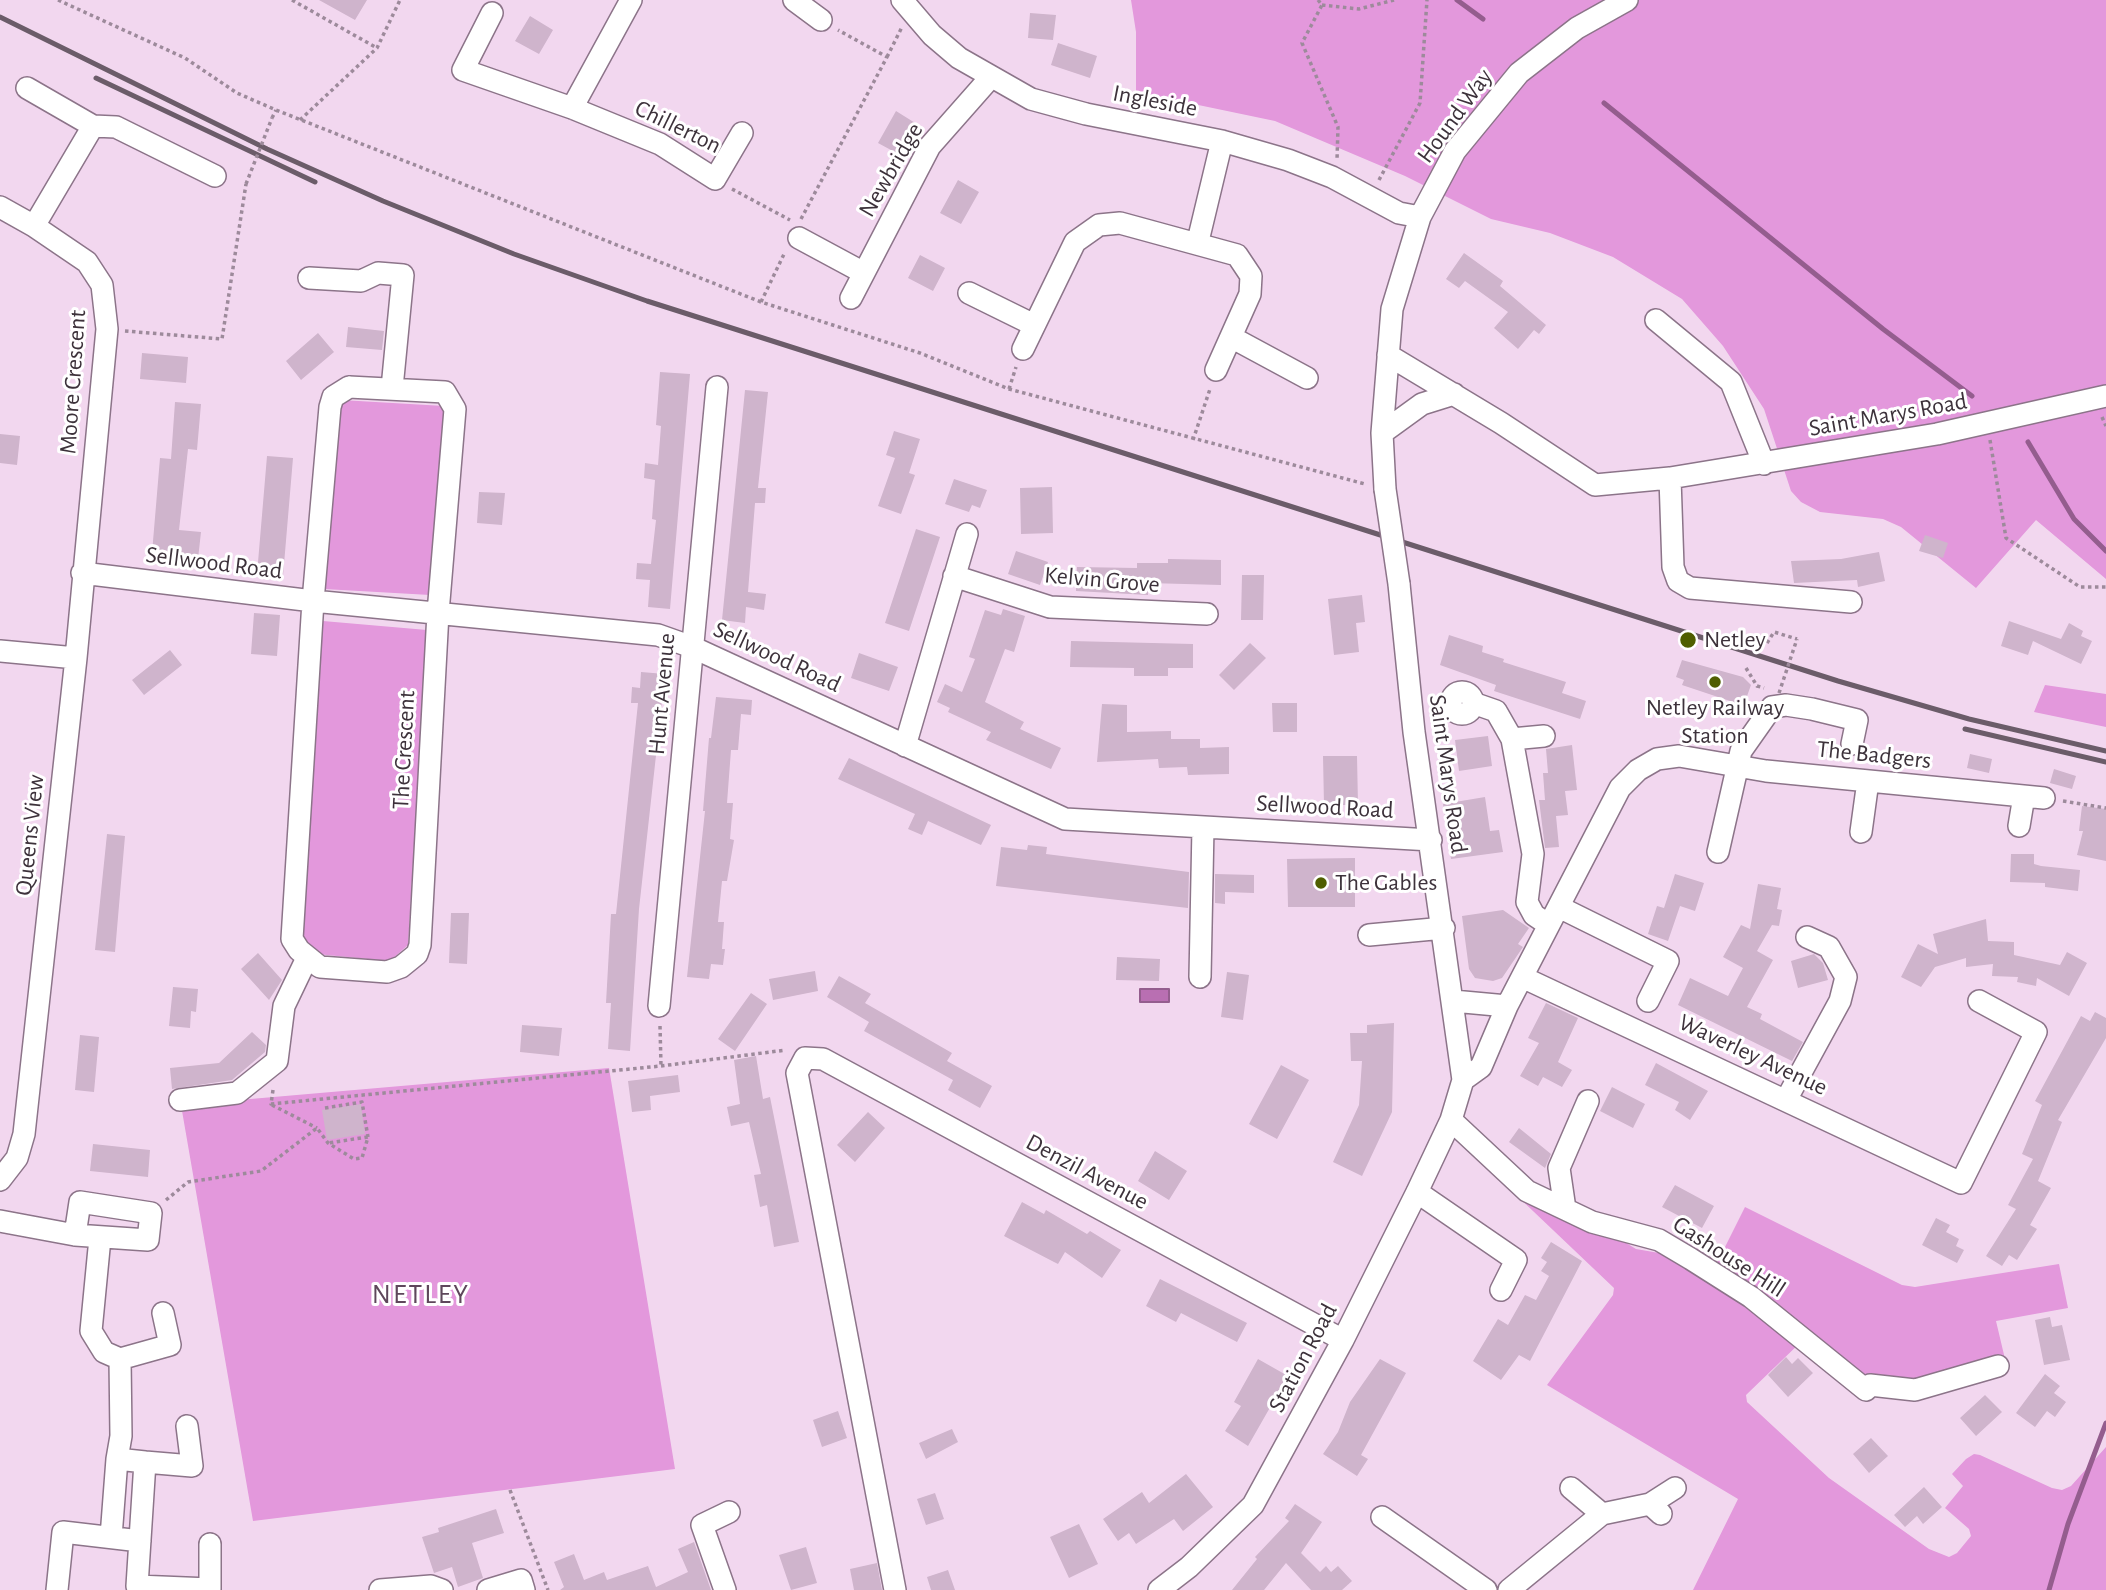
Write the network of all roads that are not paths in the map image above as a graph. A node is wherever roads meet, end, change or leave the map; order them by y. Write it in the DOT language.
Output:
graph roads {
  1 [pos="631,0"];
  2 [pos="793,0"];
  3 [pos="1627,0"];
  4 [pos="911,3"];
  5 [pos="492,13"];
  6 [pos="821,20"];
  7 [pos="990,78"];
  8 [pos="27,88"];
  9 [pos="572,108"];
  10 [pos="93,126"];
  11 [pos="742,133"];
  12 [pos="1222,141"];
  13 [pos="215,176"];
  14 [pos="0,207"];
  15 [pos="1420,217"];
  16 [pos="34,226"];
  17 [pos="1198,241"];
  18 [pos="793,242"];
  19 [pos="864,273"];
  20 [pos="309,278"];
  21 [pos="969,293"];
  22 [pos="851,298"];
  23 [pos="1656,320"];
  24 [pos="1034,325"];
  25 [pos="1231,337"];
  26 [pos="1023,349"];
  27 [pos="1388,355"];
  28 [pos="1216,370"];
  29 [pos="1307,378"];
  30 [pos="718,387"];
  31 [pos="392,388"];
  32 [pos="1454,394"];
  33 [pos="2106,396"];
  34 [pos="1382,433"];
  35 [pos="1764,464"];
  36 [pos="1670,478"];
  37 [pos="967,534"];
  38 [pos="82,573"];
  39 [pos="954,576"];
  40 [pos="313,601"];
  41 [pos="1851,602"];
  42 [pos="438,613"];
  43 [pos="1207,614"];
  44 [pos="692,647"];
  45 [pos="0,651"];
  46 [pos="76,657"];
  47 [pos="1473,703"];
  48 [pos="1544,736"];
  49 [pos="1511,740"];
  50 [pos="1852,744"];
  51 [pos="905,746"];
  52 [pos="1737,766"];
  53 [pos="1868,781"];
  54 [pos="2019,826"];
  55 [pos="1203,827"];
  56 [pos="1861,832"];
  57 [pos="1432,840"];
  58 [pos="1718,852"];
  59 [pos="1554,916"];
  60 [pos="1444,928"];
  61 [pos="1369,935"];
  62 [pos="1807,937"];
  63 [pos="307,958"];
  64 [pos="1199,977"];
  65 [pos="1522,977"];
  66 [pos="1453,1001"];
  67 [pos="1648,1001"];
  68 [pos="1979,1001"];
  69 [pos="659,1006"];
  70 [pos="1507,1006"];
  71 [pos="1462,1080"];
  72 [pos="180,1100"];
  73 [pos="1786,1100"];
  74 [pos="1588,1101"];
  75 [pos="1451,1120"];
  76 [pos="0,1180"];
  77 [pos="1418,1192"];
  78 [pos="1564,1209"];
  79 [pos="0,1221"];
  80 [pos="75,1235"];
  81 [pos="100,1238"];
  82 [pos="1501,1290"];
  83 [pos="163,1313"];
  84 [pos="1343,1340"];
  85 [pos="120,1359"];
  86 [pos="1998,1366"];
  87 [pos="187,1426"];
  88 [pos="117,1460"];
  89 [pos="145,1462"];
  90 [pos="1571,1488"];
  91 [pos="1675,1488"];
  92 [pos="729,1512"];
  93 [pos="1602,1514"];
  94 [pos="1382,1517"];
  95 [pos="111,1537"];
  96 [pos="139,1541"];
  97 [pos="210,1544"];
  98 [pos="57,1590"];
  99 [pos="380,1590"];
  100 [pos="442,1590"];
  101 [pos="488,1590"];
  102 [pos="524,1590"];
  103 [pos="725,1590"];
  104 [pos="895,1590"];
  105 [pos="1159,1590"];
  106 [pos="1486,1590"];
  107 [pos="1509,1590"];
  1 -- 9 [label="street"];
  2 -- 6 [label="street"];
  3 -- 15 [label="street, Hound Way"];
  4 -- 7 [label="street, Ingleside"];
  5 -- 9 [label="street, Chillerton"];
  7 -- 12 [label="street, Ingleside"];
  7 -- 19 [label="street, Newbridge"];
  8 -- 10 [label="street"];
  9 -- 11 [label="street, Chillerton"];
  10 -- 13 [label="street"];
  10 -- 16 [label="street"];
  12 -- 15 [label="street, Ingleside"];
  12 -- 17 [label="street"];
  14 -- 16 [label="street, Moore Crescent"];
  15 -- 27 [label="street, Hound Way"];
  16 -- 38 [label="street, Moore Crescent"];
  17 -- 24 [label="street"];
  17 -- 25 [label="street"];
  18 -- 19 [label="street"];
  19 -- 22 [label="street, Newbridge"];
  20 -- 31 [label="street"];
  21 -- 24 [label="street"];
  23 -- 35 [label="street"];
  24 -- 26 [label="street"];
  25 -- 28 [label="street"];
  25 -- 29 [label="street"];
  27 -- 32 [label="street, Saint Marys Road"];
  27 -- 34 [label="street, Saint Marys Road"];
  30 -- 44 [label="street, Hunt Avenue"];
  31 -- 40 [label="street, The Crescent"];
  31 -- 42 [label="street, The Crescent"];
  32 -- 34 [label="street"];
  32 -- 36 [label="street, Saint Marys Road"];
  33 -- 35 [label="street, Saint Marys Road"];
  34 -- 57 [label="street, Saint Marys Road, bridge"];
  35 -- 36 [label="street, Saint Marys Road"];
  36 -- 41 [label="street"];
  37 -- 39 [label="street"];
  38 -- 40 [label="street, Sellwood Road"];
  38 -- 46 [label="street, Queens View"];
  39 -- 43 [label="street, Kelvin Grove"];
  39 -- 51 [label="street"];
  40 -- 42 [label="street, Sellwood Road"];
  40 -- 63 [label="street, The Crescent"];
  42 -- 44 [label="street, Sellwood Road"];
  42 -- 63 [label="street, The Crescent"];
  44 -- 51 [label="street, Sellwood Road"];
  44 -- 69 [label="street, Hunt Avenue"];
  45 -- 46 [label="street"];
  46 -- 76 [label="street, Queens View"];
  47 -- 49 [label="street"];
  48 -- 49 [label="street"];
  49 -- 59 [label="street"];
  50 -- 52 [label="street"];
  51 -- 55 [label="street, Sellwood Road"];
  52 -- 53 [label="street, The Badgers"];
  52 -- 58 [label="street"];
  52 -- 59 [label="street, The Badgers"];
  53 -- 54 [label="street, The Badgers"];
  53 -- 56 [label="street"];
  55 -- 57 [label="street, Sellwood Road"];
  55 -- 64 [label="street"];
  57 -- 60 [label="street, Saint Marys Road"];
  59 -- 65 [label="street"];
  59 -- 67 [label="street"];
  60 -- 61 [label="street"];
  60 -- 66 [label="street, Saint Marys Road"];
  62 -- 73 [label="street"];
  63 -- 72 [label="street"];
  65 -- 70 [label="street"];
  65 -- 73 [label="street, Waverley Avenue"];
  66 -- 70 [label="street"];
  66 -- 71 [label="street, Saint Marys Road"];
  68 -- 73 [label="street, Waverley Avenue"];
  70 -- 71 [label="street"];
  71 -- 75 [label="street, Saint Marys Road"];
  74 -- 78 [label="street"];
  75 -- 77 [label="street, Station Road"];
  75 -- 78 [label="street, Gashouse Hill"];
  77 -- 82 [label="street"];
  77 -- 84 [label="street, Station Road"];
  78 -- 86 [label="street, Gashouse Hill"];
  79 -- 80 [label="street"];
  80 -- 81 [label="street"];
  80 -- 81 [label="street"];
  81 -- 85 [label="street"];
  83 -- 85 [label="street"];
  84 -- 104 [label="street, Denzil Avenue"];
  84 -- 105 [label="street, Station Road"];
  85 -- 88 [label="street"];
  87 -- 89 [label="street"];
  88 -- 89 [label="street"];
  88 -- 95 [label="street"];
  89 -- 96 [label="street"];
  90 -- 93 [label="street"];
  91 -- 93 [label="street"];
  92 -- 103 [label="street"];
  93 -- 107 [label="street"];
  94 -- 106 [label="street"];
  95 -- 96 [label="street"];
  95 -- 98 [label="street"];
  96 -- 97 [label="street"];
  99 -- 100 [label="street"];
  101 -- 102 [label="street"];
}
